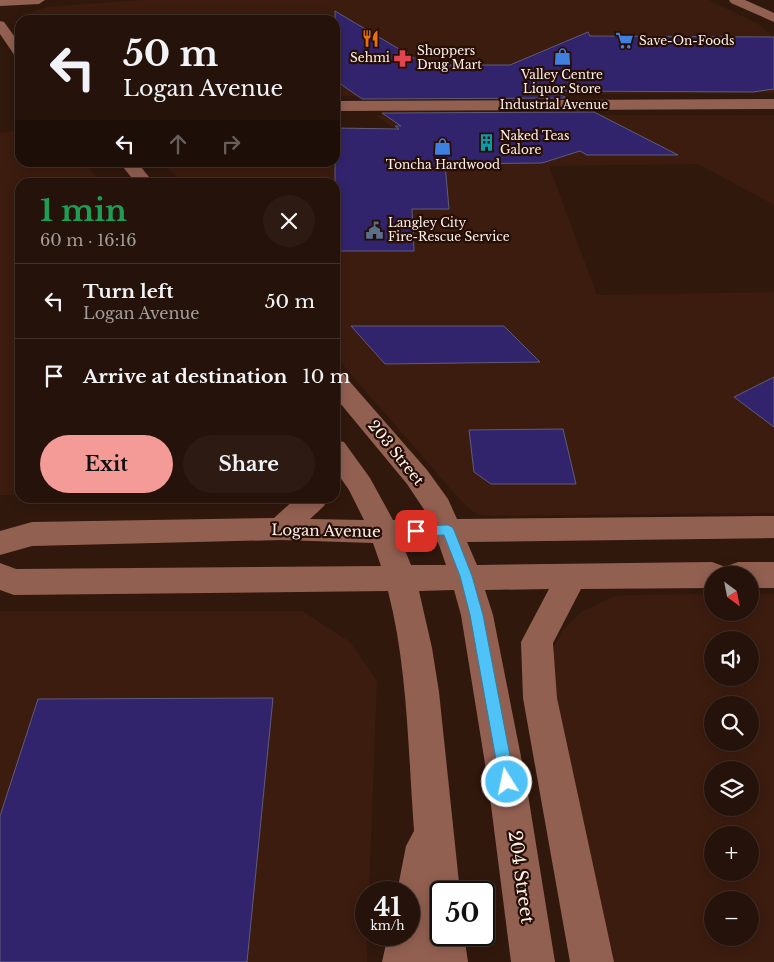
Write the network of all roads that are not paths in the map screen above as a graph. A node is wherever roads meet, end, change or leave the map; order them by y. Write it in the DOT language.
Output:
graph roads {
  1 [pos="38,0"];
  2 [pos="735,0"];
  3 [pos="0,2"];
  4 [pos="17,5"];
  5 [pos="774,18"];
  6 [pos="0,25"];
  7 [pos="15,46"];
  8 [pos="774,104"];
  9 [pos="340,106"];
  10 [pos="131,167"];
  11 [pos="141,178"];
  12 [pos="340,387"];
  13 [pos="340,464"];
  14 [pos="309,503"];
  15 [pos="774,527"];
  16 [pos="282,529"];
  17 [pos="448,530"];
  18 [pos="385,532"];
  19 [pos="0,543"];
  20 [pos="704,575"];
  21 [pos="759,575"];
  22 [pos="774,575"];
  23 [pos="0,576"];
  24 [pos="466,576"];
  25 [pos="572,577"];
  26 [pos="400,579"];
  27 [pos="432,815"];
  28 [pos="438,881"];
  29 [pos="444,946"];
  30 [pos="404,962"];
  31 [pos="446,962"];
  32 [pos="532,962"];
  33 [pos="592,962"];
  1 -- 4 [label="main road"];
  2 -- 5 [label="main road"];
  3 -- 4 [label="main road"];
  6 -- 7 [label="main road"];
  8 -- 9 [label="main road, Industrial Avenue"];
  10 -- 11 [label="main road"];
  12 -- 17 [label="main road, 203 Street"];
  13 -- 18 [label="main road"];
  14 -- 16 [label="main road"];
  15 -- 17 [label="main road, Logan Avenue"];
  16 -- 18 [label="main road, Logan Avenue"];
  16 -- 19 [label="main road, Logan Avenue"];
  17 -- 18 [label="main road, Logan Avenue"];
  17 -- 24 [label="main road, 204 Street"];
  18 -- 26 [label="main road"];
  20 -- 25 [label="main road"];
  21 -- 22 [label="main road"];
  23 -- 26 [label="main road"];
  24 -- 25 [label="main road"];
  24 -- 26 [label="main road"];
  24 -- 32 [label="main road, 204 Street"];
  25 -- 33 [label="main road"];
  26 -- 27 [label="main road"];
  27 -- 28 [label="main road"];
  27 -- 30 [label="main road"];
  29 -- 31 [label="main road"];
}
